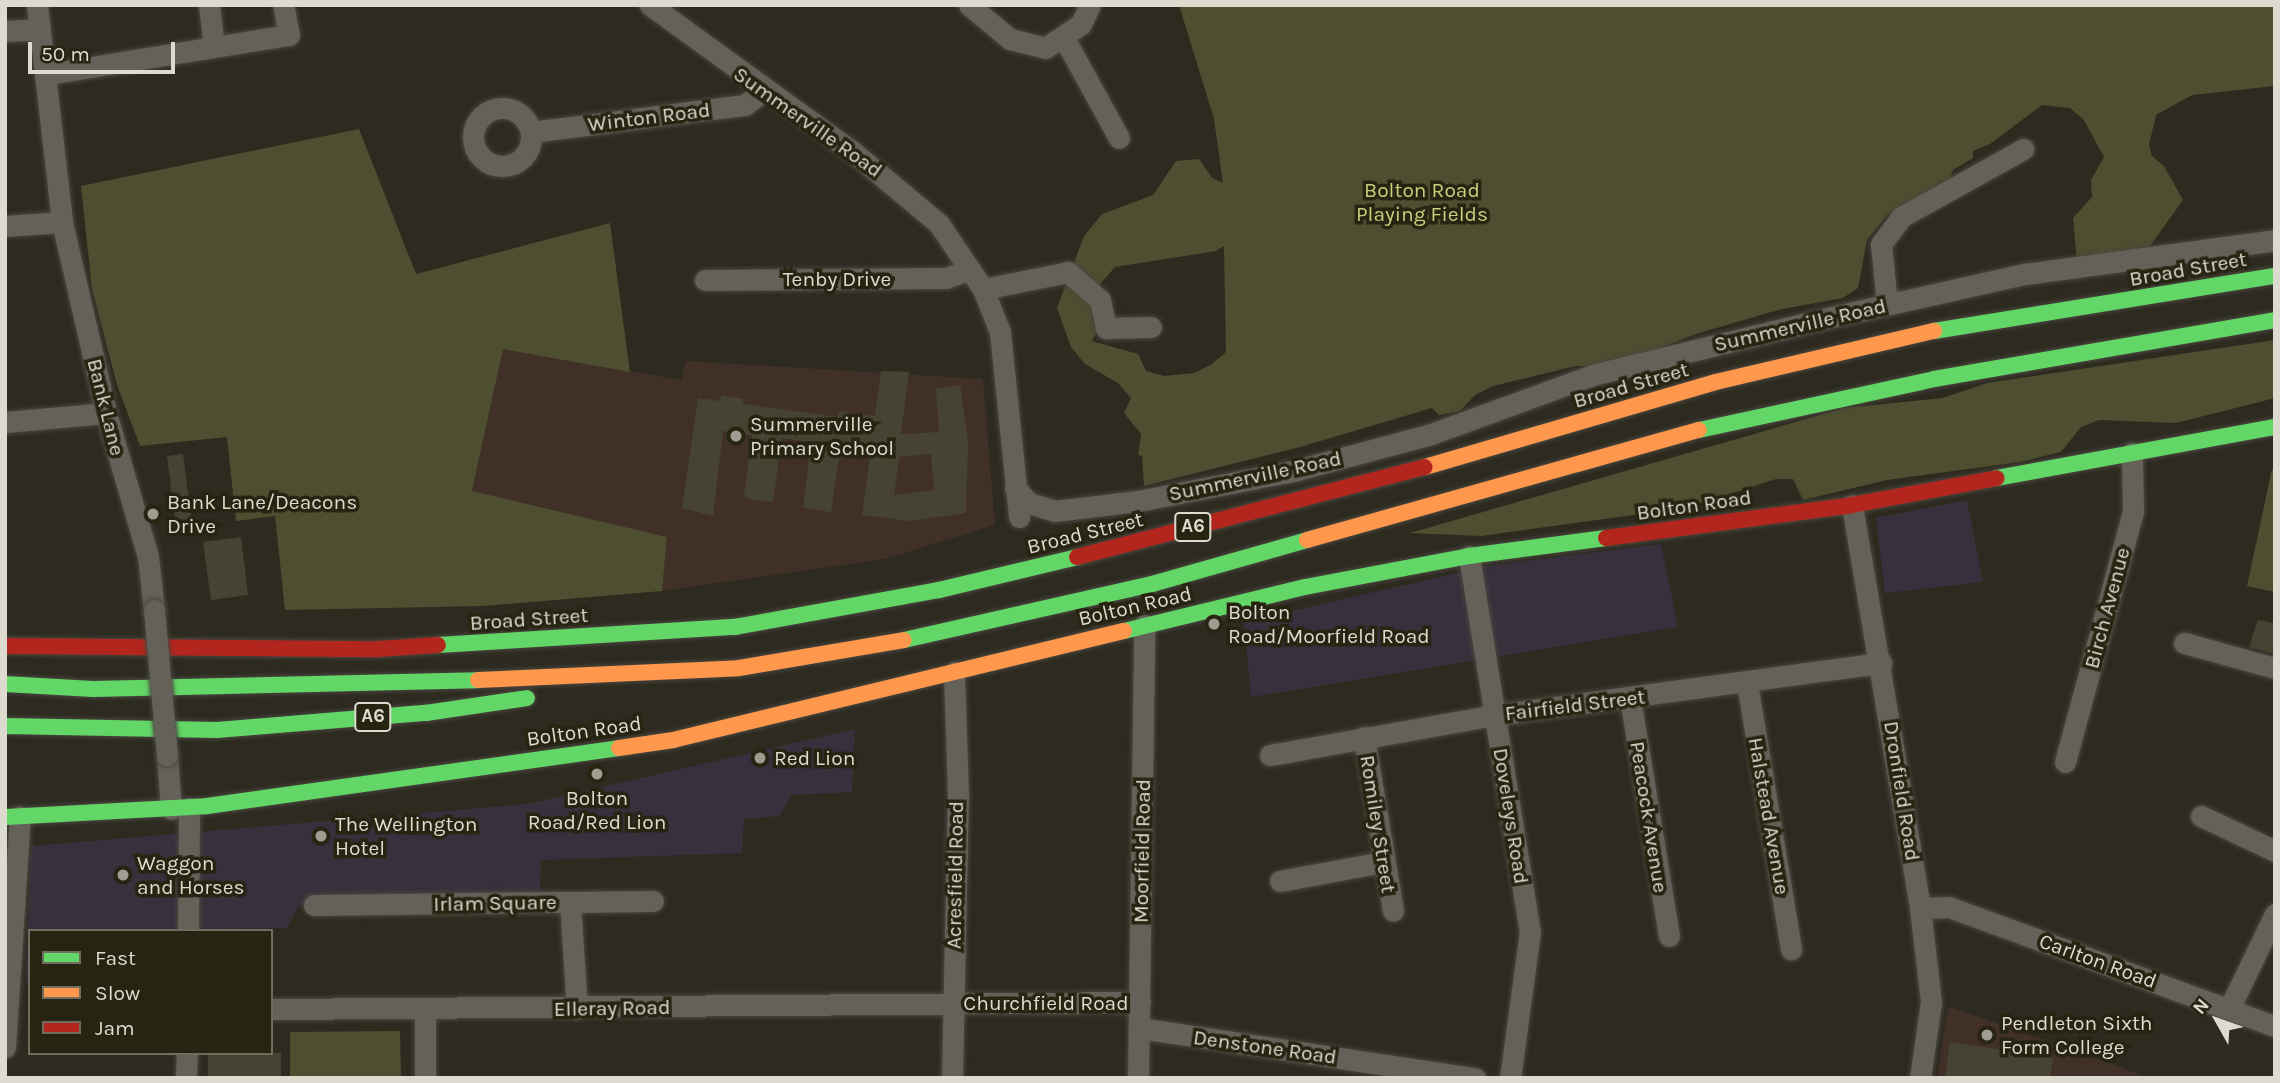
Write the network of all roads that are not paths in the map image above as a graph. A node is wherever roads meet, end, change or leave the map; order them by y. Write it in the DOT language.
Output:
graph roads {
  1 [pos="37,5"];
  2 [pos="209,5"];
  3 [pos="283,5"];
  4 [pos="650,5"];
  5 [pos="969,5"];
  6 [pos="1090,5"];
  7 [pos="40,29"];
  8 [pos="5,31"];
  9 [pos="1064,38"];
  10 [pos="214,47"];
  11 [pos="48,74"];
  12 [pos="763,91"];
  13 [pos="531,132"];
  14 [pos="1119,138"];
  15 [pos="2023,149"];
  16 [pos="62,222"];
  17 [pos="5,226"];
  18 [pos="2275,240"];
  19 [pos="968,270"];
  20 [pos="2275,276"];
  21 [pos="705,280"];
  22 [pos="983,289"];
  23 [pos="1887,304"];
  24 [pos="2275,320"];
  25 [pos="1151,327"];
  26 [pos="106,413"];
  27 [pos="5,422"];
  28 [pos="2275,427"];
  29 [pos="2132,453"];
  30 [pos="1015,488"];
  31 [pos="1852,505"];
  32 [pos="1019,517"];
  33 [pos="1469,556"];
  34 [pos="1144,625"];
  35 [pos="5,634"];
  36 [pos="2184,643"];
  37 [pos="5,646"];
  38 [pos="93,648"];
  39 [pos="1882,663"];
  40 [pos="739,668"];
  41 [pos="2275,668"];
  42 [pos="954,672"];
  43 [pos="1747,683"];
  44 [pos="5,684"];
  45 [pos="1630,698"];
  46 [pos="1495,715"];
  47 [pos="5,726"];
  48 [pos="1364,737"];
  49 [pos="1270,755"];
  50 [pos="2066,762"];
  51 [pos="180,809"];
  52 [pos="13,816"];
  53 [pos="2201,816"];
  54 [pos="2275,851"];
  55 [pos="1383,862"];
  56 [pos="1280,881"];
  57 [pos="653,901"];
  58 [pos="570,902"];
  59 [pos="314,905"];
  60 [pos="1920,908"];
  61 [pos="1393,911"];
  62 [pos="2275,914"];
  63 [pos="188,929"];
  64 [pos="1669,936"];
  65 [pos="1791,949"];
  66 [pos="1140,1002"];
  67 [pos="952,1003"];
  68 [pos="2230,1007"];
  69 [pos="273,1009"];
  70 [pos="577,1009"];
  71 [pos="425,1010"];
  72 [pos="2275,1026"];
  73 [pos="1139,1028"];
  74 [pos="5,1046"];
  75 [pos="187,1055"];
  76 [pos="186,1078"];
  77 [pos="425,1078"];
  78 [pos="952,1078"];
  79 [pos="1138,1078"];
  80 [pos="1475,1078"];
  81 [pos="1510,1078"];
  82 [pos="1920,1078"];
  1 -- 7 [label="street, Bank Lane"];
  2 -- 10 [label="street"];
  3 -- 10 [label="street"];
  4 -- 12 [label="street, Summerville Road"];
  5 -- 9 [label="street"];
  6 -- 9 [label="street"];
  7 -- 8 [label="street"];
  7 -- 11 [label="street, Bank Lane"];
  9 -- 14 [label="street"];
  10 -- 11 [label="street"];
  11 -- 16 [label="street, Bank Lane"];
  12 -- 13 [label="street, Winton Road"];
  12 -- 19 [label="street, Summerville Road"];
  15 -- 23 [label="street"];
  16 -- 17 [label="street"];
  16 -- 26 [label="street, Bank Lane"];
  18 -- 23 [label="street, Summerville Road"];
  19 -- 21 [label="street, Tenby Drive"];
  19 -- 22 [label="street, Summerville Road"];
  20 -- 38 [label="main road, Broad Street / A6"];
  22 -- 25 [label="street"];
  22 -- 30 [label="street, Summerville Road"];
  23 -- 30 [label="street, Summerville Road"];
  24 -- 40 [label="main road, A6"];
  26 -- 27 [label="street"];
  26 -- 51 [label="street, Bank Lane, bridge"];
  28 -- 29 [label="main road, Bolton Road"];
  29 -- 31 [label="main road, Bolton Road"];
  29 -- 50 [label="street, Birch Avenue"];
  30 -- 32 [label="street, Summerville Road"];
  31 -- 33 [label="main road, Bolton Road"];
  31 -- 39 [label="street, Dronfield Road"];
  33 -- 34 [label="main road, Bolton Road"];
  33 -- 46 [label="street, Doveleys Road"];
  34 -- 42 [label="main road, Bolton Road"];
  34 -- 66 [label="street, Moorfield Road"];
  35 -- 38 [label="main road, A6"];
  36 -- 41 [label="street"];
  37 -- 38 [label="main road, Broad Street"];
  39 -- 43 [label="street, Fairfield Street"];
  39 -- 60 [label="street, Dronfield Road"];
  40 -- 44 [label="main road"];
  40 -- 47 [label="main road, A6"];
  42 -- 51 [label="main road, Bolton Road"];
  42 -- 67 [label="street, Acresfield Road"];
  43 -- 45 [label="street, Fairfield Street"];
  43 -- 65 [label="street, Halstead Avenue"];
  45 -- 46 [label="street, Fairfield Street"];
  45 -- 64 [label="street, Peacock Avenue"];
  46 -- 48 [label="street, Fairfield Street"];
  46 -- 81 [label="street, Doveleys Road"];
  48 -- 49 [label="street, Fairfield Street"];
  48 -- 55 [label="street, Romiley Street"];
  51 -- 52 [label="main road, Bolton Road"];
  51 -- 63 [label="street, Bank Lane"];
  52 -- 74 [label="street"];
  53 -- 54 [label="street"];
  55 -- 56 [label="street"];
  55 -- 61 [label="street, Romiley Street"];
  57 -- 58 [label="street"];
  58 -- 59 [label="street, Irlam Square"];
  58 -- 70 [label="street, Irlam Square"];
  60 -- 68 [label="street, Carlton Road"];
  60 -- 82 [label="street, Dronfield Road"];
  62 -- 68 [label="street"];
  66 -- 67 [label="street, Churchfield Road"];
  66 -- 73 [label="street, Moorfield Road"];
  67 -- 70 [label="street, Elleray Road"];
  67 -- 78 [label="street, Acresfield Road"];
  68 -- 72 [label="street, Carlton Road"];
  69 -- 71 [label="street, Elleray Road"];
  70 -- 71 [label="street, Elleray Road"];
  71 -- 77 [label="street"];
  73 -- 79 [label="street, Moorfield Road"];
  73 -- 80 [label="street, Denstone Road"];
  75 -- 76 [label="street"];
}
